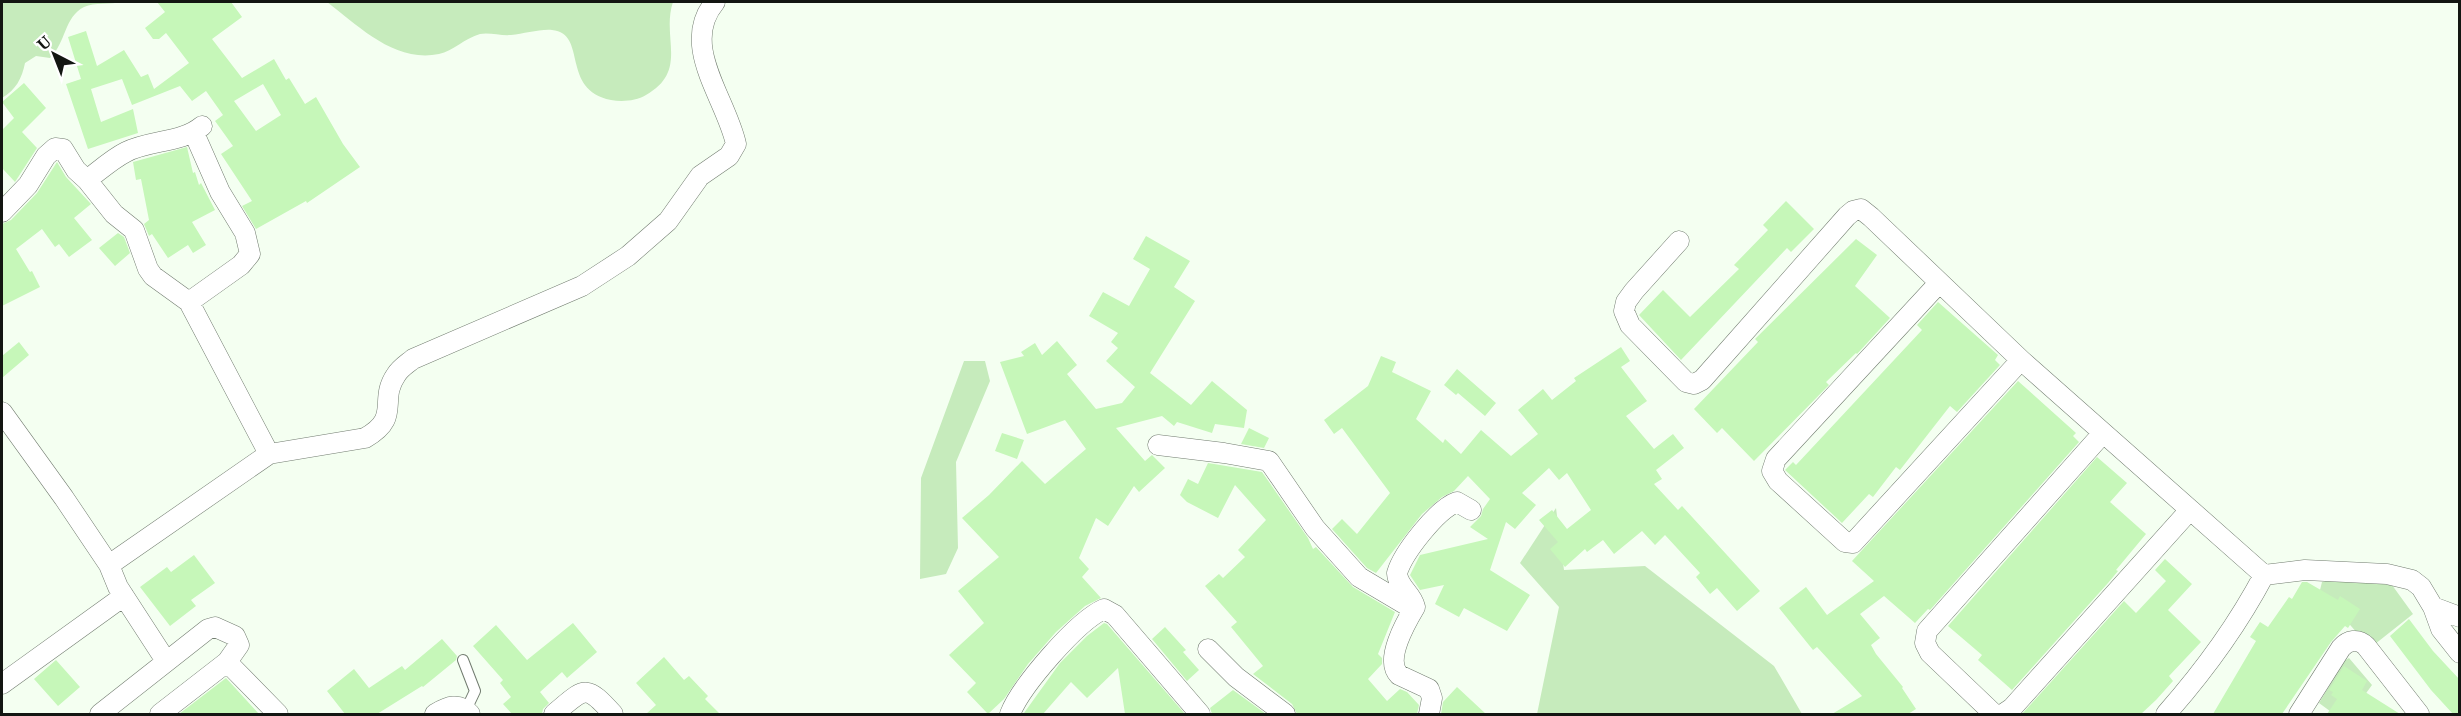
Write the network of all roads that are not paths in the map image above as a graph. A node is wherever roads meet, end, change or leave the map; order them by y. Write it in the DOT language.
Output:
graph roads {
  1 [pos="710,8"];
  2 [pos="87,180"];
  3 [pos="2,212"];
  4 [pos="1679,242"];
  5 [pos="1939,283"];
  6 [pos="189,302"];
  7 [pos="2021,360"];
  8 [pos="2,412"];
  9 [pos="2103,433"];
  10 [pos="1158,445"];
  11 [pos="269,454"];
  12 [pos="1471,510"];
  13 [pos="2190,511"];
  14 [pos="109,565"];
  15 [pos="2264,575"];
  16 [pos="124,596"];
  17 [pos="2433,607"];
  18 [pos="1413,609"];
  19 [pos="2460,617"];
  20 [pos="1208,648"];
  21 [pos="2460,652"];
  22 [pos="463,660"];
  23 [pos="166,661"];
  24 [pos="226,662"];
  25 [pos="2,684"];
  26 [pos="468,712"];
  27 [pos="2416,713"];
  28 [pos="100,714"];
  29 [pos="160,714"];
  30 [pos="278,714"];
  31 [pos="435,714"];
  32 [pos="554,714"];
  33 [pos="613,714"];
  34 [pos="1010,714"];
  35 [pos="1200,714"];
  36 [pos="1285,714"];
  37 [pos="1429,714"];
  38 [pos="1994,714"];
  39 [pos="2003,714"];
  40 [pos="2166,714"];
  41 [pos="2299,714"];
  1 -- 11 [label="street"];
  2 -- 3 [label="street"];
  2 -- 6 [label="street"];
  2 -- 6 [label="street"];
  4 -- 5 [label="street"];
  5 -- 7 [label="street"];
  5 -- 7 [label="street"];
  6 -- 11 [label="street"];
  7 -- 9 [label="street"];
  8 -- 14 [label="street"];
  9 -- 13 [label="street"];
  9 -- 38 [label="street"];
  10 -- 18 [label="street"];
  11 -- 14 [label="street"];
  12 -- 18 [label="street"];
  13 -- 15 [label="street"];
  13 -- 39 [label="street"];
  14 -- 16 [label="street"];
  15 -- 17 [label="street"];
  15 -- 40 [label="street"];
  16 -- 23 [label="street"];
  16 -- 25 [label="street"];
  17 -- 19 [label="street"];
  17 -- 21 [label="street"];
  18 -- 37 [label="street"];
  20 -- 36 [label="street"];
  22 -- 26 [label="lane"];
  23 -- 24 [label="street"];
  23 -- 28 [label="street"];
  24 -- 29 [label="street"];
  24 -- 30 [label="street"];
  26 -- 31 [label="street"];
  27 -- 41 [label="street"];
  32 -- 33 [label="street"];
  34 -- 35 [label="street"];
}
